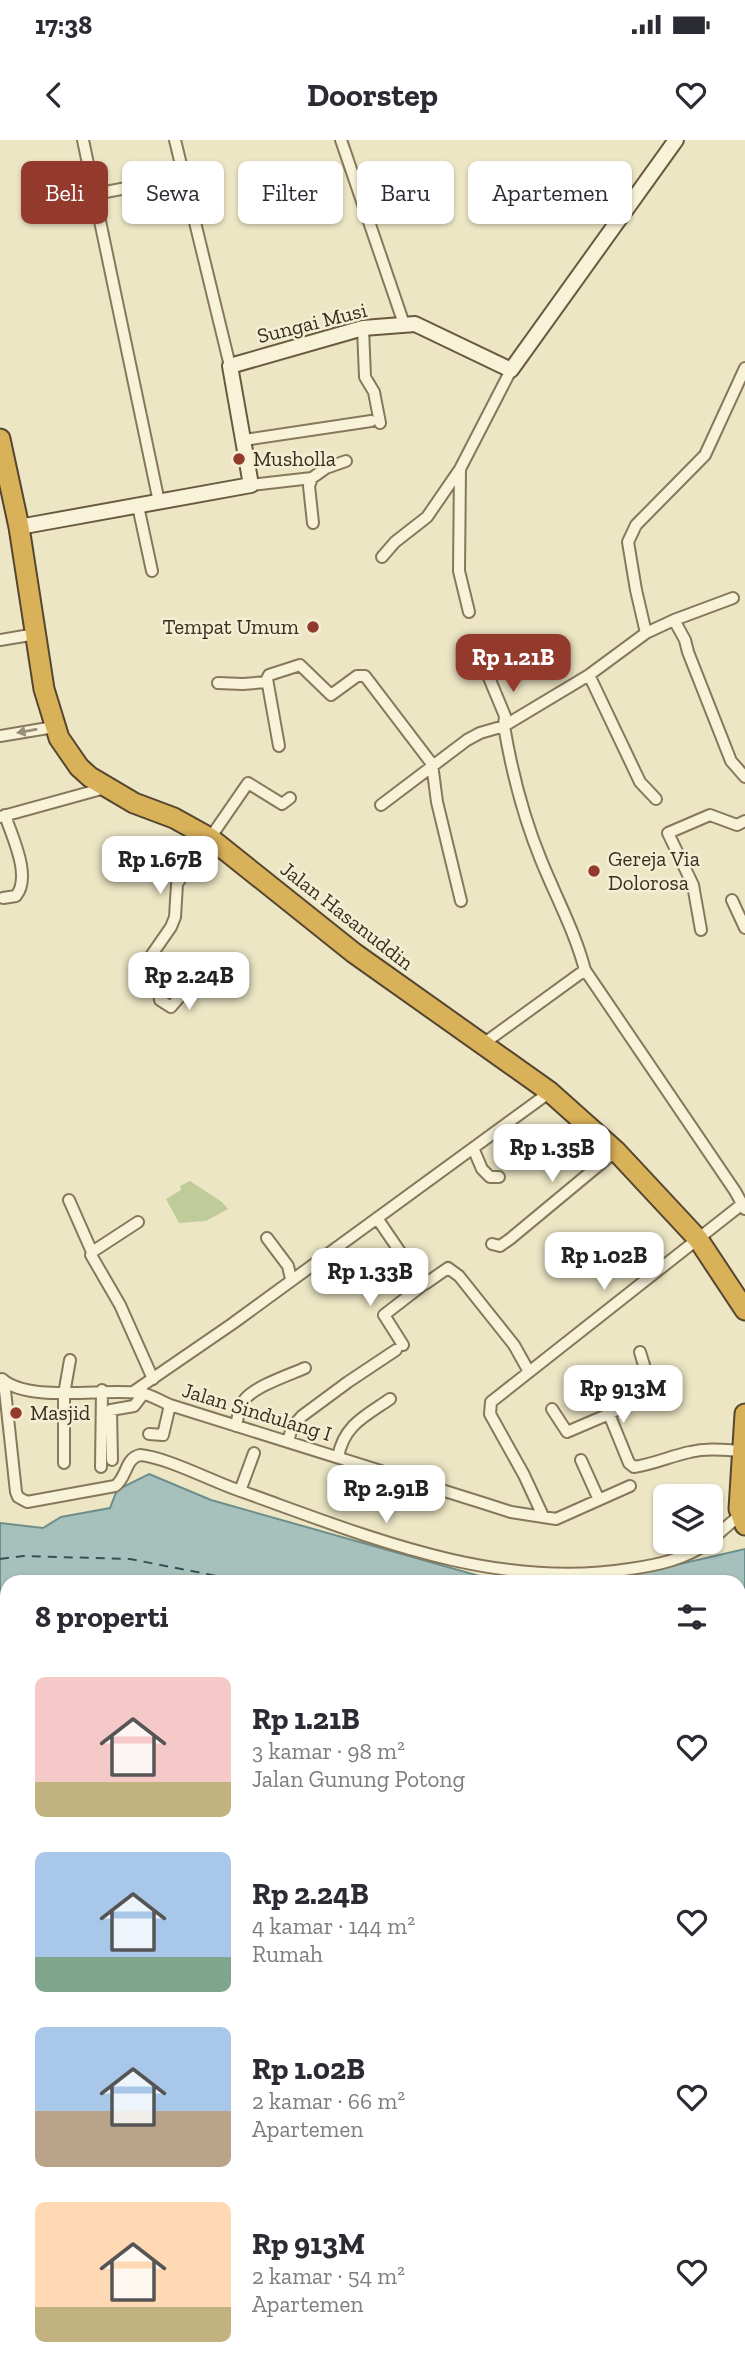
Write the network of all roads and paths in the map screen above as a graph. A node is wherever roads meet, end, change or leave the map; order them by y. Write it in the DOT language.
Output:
graph roads {
  1 [pos="83,140"];
  2 [pos="175,140"];
  3 [pos="341,140"];
  4 [pos="676,140"];
  5 [pos="88,161"];
  6 [pos="180,161"];
  7 [pos="101,224"];
  8 [pos="195,224"];
  9 [pos="404,324"];
  10 [pos="363,328"];
  11 [pos="230,366"];
  12 [pos="745,368"];
  13 [pos="510,370"];
  14 [pos="742,382"];
  15 [pos="0,439"];
  16 [pos="244,440"];
  17 [pos="346,461"];
  18 [pos="460,469"];
  19 [pos="312,478"];
  20 [pos="251,485"];
  21 [pos="159,502"];
  22 [pos="138,506"];
  23 [pos="313,523"];
  24 [pos="19,527"];
  25 [pos="382,557"];
  26 [pos="152,571"];
  27 [pos="733,598"];
  28 [pos="469,612"];
  29 [pos="674,620"];
  30 [pos="646,633"];
  31 [pos="36,634"];
  32 [pos="0,640"];
  33 [pos="485,668"];
  34 [pos="589,674"];
  35 [pos="267,682"];
  36 [pos="218,683"];
  37 [pos="504,726"];
  38 [pos="54,727"];
  39 [pos="0,736"];
  40 [pos="279,746"];
  41 [pos="432,764"];
  42 [pos="745,777"];
  43 [pos="106,787"];
  44 [pos="290,797"];
  45 [pos="656,799"];
  46 [pos="381,805"];
  47 [pos="3,816"];
  48 [pos="745,821"];
  49 [pos="209,838"];
  50 [pos="3,898"];
  51 [pos="732,900"];
  52 [pos="461,901"];
  53 [pos="745,928"];
  54 [pos="701,930"];
  55 [pos="203,969"];
  56 [pos="584,970"];
  57 [pos="483,1044"];
  58 [pos="550,1092"];
  59 [pos="473,1148"];
  60 [pos="616,1151"];
  61 [pos="499,1177"];
  62 [pos="69,1200"];
  63 [pos="743,1208"];
  64 [pos="377,1218"];
  65 [pos="138,1222"];
  66 [pos="267,1238"];
  67 [pos="698,1239"];
  68 [pos="492,1244"];
  69 [pos="92,1252"];
  70 [pos="291,1279"];
  71 [pos="424,1284"];
  72 [pos="745,1310"];
  73 [pos="640,1352"];
  74 [pos="70,1360"];
  75 [pos="305,1368"];
  76 [pos="528,1370"];
  77 [pos="2,1379"];
  78 [pos="153,1379"];
  79 [pos="102,1390"];
  80 [pos="139,1392"];
  81 [pos="65,1394"];
  82 [pos="390,1399"];
  83 [pos="170,1405"];
  84 [pos="552,1409"];
  85 [pos="610,1414"];
  86 [pos="745,1414"];
  87 [pos="236,1426"];
  88 [pos="149,1433"];
  89 [pos="288,1442"];
  90 [pos="741,1451"];
  91 [pos="254,1454"];
  92 [pos="338,1457"];
  93 [pos="112,1460"];
  94 [pos="580,1460"];
  95 [pos="64,1463"];
  96 [pos="101,1467"];
  97 [pos="630,1486"];
  98 [pos="240,1491"];
  99 [pos="598,1500"];
  100 [pos="542,1516"];
  101 [pos="743,1520"];
  102 [pos="723,1533"];
  103 [pos="687,1554"];
  104 [pos="546,1575"];
  105 [pos="570,1575"];
  1 -- 5 [label="street"];
  2 -- 6 [label="street"];
  3 -- 9 [label="street"];
  4 -- 13 [label="street"];
  7 -- 21 [label="street"];
  8 -- 11 [label="street"];
  9 -- 10 [label="street, Sungai Musi"];
  9 -- 13 [label="street, Sungai Musi"];
  10 -- 11 [label="street, Sungai Musi"];
  10 -- 16 [label="street"];
  11 -- 16 [label="street"];
  12 -- 14 [label="street"];
  13 -- 18 [label="street"];
  14 -- 30 [label="street"];
  15 -- 24 [label="highway, Jalan Hasanuddin"];
  16 -- 20 [label="street"];
  17 -- 19 [label="street"];
  18 -- 25 [label="street"];
  18 -- 28 [label="street"];
  19 -- 20 [label="street"];
  19 -- 23 [label="street"];
  20 -- 21 [label="street"];
  21 -- 22 [label="street"];
  22 -- 24 [label="street"];
  22 -- 26 [label="street"];
  24 -- 31 [label="highway, Jalan Hasanuddin"];
  27 -- 29 [label="street"];
  29 -- 30 [label="street"];
  29 -- 42 [label="street"];
  30 -- 34 [label="street"];
  31 -- 32 [label="street"];
  31 -- 38 [label="highway, Jalan Hasanuddin"];
  33 -- 37 [label="street"];
  34 -- 37 [label="street"];
  34 -- 45 [label="street"];
  35 -- 36 [label="street"];
  35 -- 40 [label="street"];
  35 -- 41 [label="street"];
  37 -- 41 [label="street"];
  37 -- 56 [label="street"];
  38 -- 39 [label="street, one-way"];
  38 -- 43 [label="highway, Jalan Hasanuddin"];
  41 -- 46 [label="street"];
  41 -- 52 [label="street"];
  43 -- 47 [label="street"];
  43 -- 49 [label="highway, Jalan Hasanuddin"];
  44 -- 49 [label="street"];
  47 -- 50 [label="street"];
  48 -- 54 [label="street"];
  49 -- 55 [label="street"];
  49 -- 57 [label="highway, Jalan Hasanuddin"];
  51 -- 53 [label="street"];
  56 -- 57 [label="street"];
  56 -- 63 [label="street"];
  57 -- 58 [label="highway, Jalan Hasanuddin"];
  58 -- 59 [label="street"];
  58 -- 60 [label="highway, Jalan Hasanuddin"];
  59 -- 61 [label="street"];
  59 -- 64 [label="street"];
  60 -- 67 [label="highway, Jalan Hasanuddin"];
  60 -- 68 [label="street"];
  62 -- 69 [label="street"];
  63 -- 67 [label="street"];
  64 -- 70 [label="street"];
  64 -- 71 [label="street"];
  65 -- 69 [label="street"];
  66 -- 70 [label="street"];
  67 -- 72 [label="highway, Jalan Hasanuddin"];
  67 -- 76 [label="street"];
  69 -- 78 [label="street"];
  70 -- 78 [label="street"];
  71 -- 76 [label="street"];
  71 -- 89 [label="street"];
  73 -- 85 [label="street"];
  74 -- 81 [label="street"];
  75 -- 87 [label="street"];
  76 -- 100 [label="street"];
  77 -- 81 [label="street, Jalan Sindulang I"];
  77 -- 98 [label="street"];
  78 -- 80 [label="street"];
  79 -- 80 [label="street, Jalan Sindulang I"];
  79 -- 81 [label="street, Jalan Sindulang I"];
  79 -- 96 [label="street"];
  80 -- 83 [label="street, Jalan Sindulang I"];
  80 -- 93 [label="street"];
  81 -- 95 [label="street"];
  82 -- 92 [label="street"];
  83 -- 87 [label="street, Jalan Sindulang I"];
  83 -- 88 [label="street"];
  84 -- 85 [label="street"];
  85 -- 90 [label="street"];
  86 -- 90 [label="highway"];
  87 -- 89 [label="street, Jalan Sindulang I"];
  89 -- 92 [label="street, Jalan Sindulang I"];
  90 -- 101 [label="highway"];
  91 -- 98 [label="street"];
  92 -- 100 [label="street, Jalan Sindulang I"];
  94 -- 99 [label="street"];
  97 -- 99 [label="street, Jalan Sindulang I"];
  98 -- 104 [label="street"];
  99 -- 100 [label="street, Jalan Sindulang I"];
  101 -- 102 [label="street"];
  103 -- 105 [label="street"];
}
